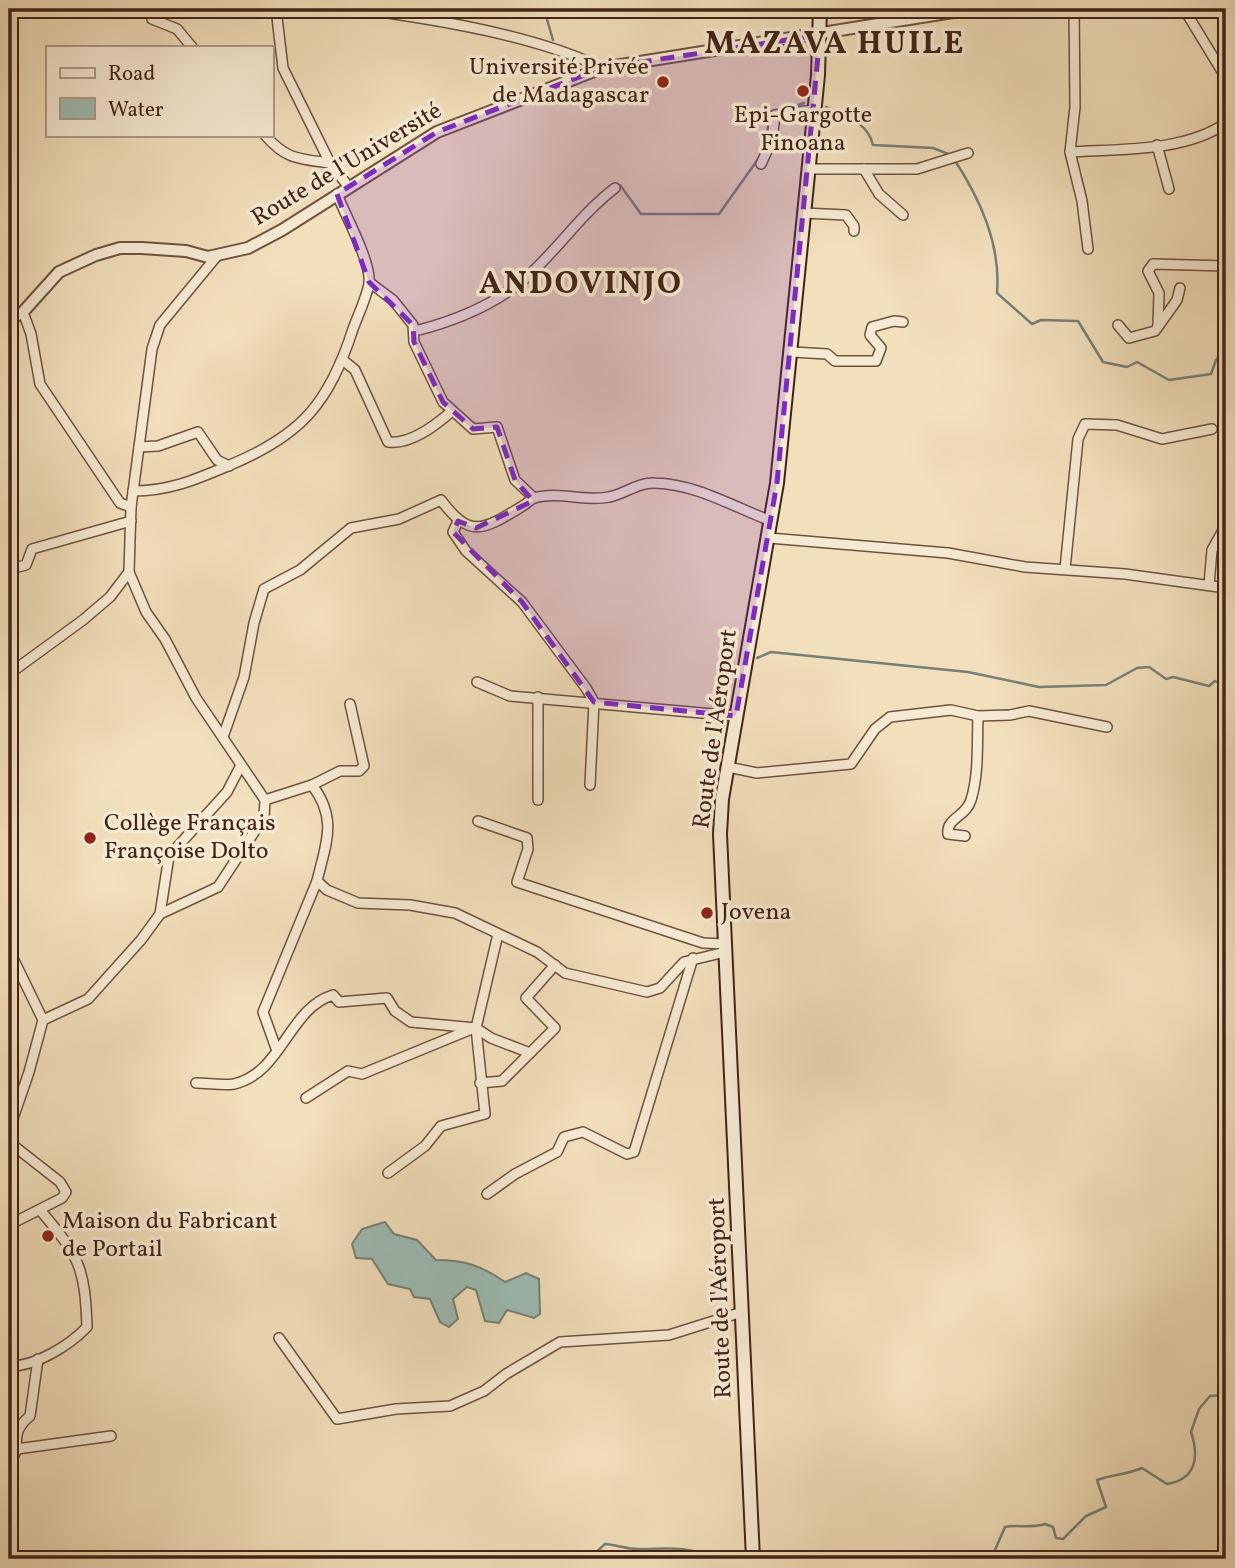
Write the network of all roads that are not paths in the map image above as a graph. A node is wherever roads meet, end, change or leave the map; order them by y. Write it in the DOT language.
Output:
graph roads {
  1 [pos="153,9"];
  2 [pos="276,9"];
  3 [pos="359,9"];
  4 [pos="820,9"];
  5 [pos="972,9"];
  6 [pos="1074,9"];
  7 [pos="1184,9"];
  8 [pos="424,13"];
  9 [pos="820,35"];
  10 [pos="191,46"];
  11 [pos="601,68"];
  12 [pos="1226,78"];
  13 [pos="813,110"];
  14 [pos="775,115"];
  15 [pos="764,120"];
  16 [pos="1226,123"];
  17 [pos="266,136"];
  18 [pos="1157,145"];
  19 [pos="1070,152"];
  20 [pos="968,153"];
  21 [pos="330,163"];
  22 [pos="761,164"];
  23 [pos="809,169"];
  24 [pos="863,169"];
  25 [pos="348,186"];
  26 [pos="615,188"];
  27 [pos="1169,189"];
  28 [pos="337,194"];
  29 [pos="804,213"];
  30 [pos="903,215"];
  31 [pos="854,231"];
  32 [pos="1088,250"];
  33 [pos="217,256"];
  34 [pos="1226,266"];
  35 [pos="369,282"];
  36 [pos="1180,288"];
  37 [pos="23,312"];
  38 [pos="9,320"];
  39 [pos="903,322"];
  40 [pos="1118,325"];
  41 [pos="1158,326"];
  42 [pos="415,331"];
  43 [pos="792,352"];
  44 [pos="344,362"];
  45 [pos="452,411"];
  46 [pos="1212,429"];
  47 [pos="139,447"];
  48 [pos="229,466"];
  49 [pos="133,491"];
  50 [pos="534,498"];
  51 [pos="131,507"];
  52 [pos="131,521"];
  53 [pos="457,521"];
  54 [pos="771,521"];
  55 [pos="1226,525"];
  56 [pos="769,538"];
  57 [pos="9,569"];
  58 [pos="1065,569"];
  59 [pos="129,572"];
  60 [pos="1209,585"];
  61 [pos="1226,588"];
  62 [pos="9,674"];
  63 [pos="477,682"];
  64 [pos="538,697"];
  65 [pos="594,702"];
  66 [pos="350,704"];
  67 [pos="736,716"];
  68 [pos="978,716"];
  69 [pos="1107,727"];
  70 [pos="223,737"];
  71 [pos="240,767"];
  72 [pos="727,767"];
  73 [pos="312,785"];
  74 [pos="590,785"];
  75 [pos="265,800"];
  76 [pos="538,800"];
  77 [pos="478,821"];
  78 [pos="965,836"];
  79 [pos="317,881"];
  80 [pos="160,914"];
  81 [pos="498,934"];
  82 [pos="724,948"];
  83 [pos="9,950"];
  84 [pos="693,958"];
  85 [pos="555,965"];
  86 [pos="43,1020"];
  87 [pos="476,1028"];
  88 [pos="277,1051"];
  89 [pos="530,1054"];
  90 [pos="196,1083"];
  91 [pos="480,1083"];
  92 [pos="306,1098"];
  93 [pos="9,1130"];
  94 [pos="9,1142"];
  95 [pos="388,1173"];
  96 [pos="487,1194"];
  97 [pos="40,1210"];
  98 [pos="9,1224"];
  99 [pos="742,1312"];
  100 [pos="279,1338"];
  101 [pos="38,1359"];
  102 [pos="9,1366"];
  103 [pos="111,1436"];
  104 [pos="17,1449"];
  105 [pos="9,1466"];
  106 [pos="753,1559"];
  1 -- 10 [label="street"];
  2 -- 21 [label="street"];
  3 -- 8 [label="street"];
  4 -- 9 [label="main road, Route de l'Aéroport"];
  5 -- 9 [label="street, Route de l'Université"];
  6 -- 19 [label="street"];
  7 -- 12 [label="street"];
  8 -- 11 [label="street"];
  9 -- 11 [label="street, Route de l'Université"];
  9 -- 13 [label="main road, Route de l'Aéroport"];
  11 -- 25 [label="street, Route de l'Université"];
  13 -- 14 [label="street"];
  13 -- 23 [label="main road, Route de l'Aéroport"];
  14 -- 15 [label="street"];
  14 -- 22 [label="street"];
  16 -- 18 [label="street"];
  17 -- 21 [label="street"];
  18 -- 19 [label="street"];
  18 -- 27 [label="street"];
  19 -- 32 [label="street"];
  20 -- 24 [label="street"];
  21 -- 25 [label="street"];
  23 -- 24 [label="street"];
  23 -- 29 [label="main road, Route de l'Aéroport"];
  24 -- 30 [label="street"];
  25 -- 28 [label="street, Route de l'Université"];
  26 -- 42 [label="street"];
  28 -- 33 [label="street, Route de l'Université"];
  28 -- 35 [label="street"];
  29 -- 31 [label="street"];
  29 -- 43 [label="main road, Route de l'Aéroport"];
  33 -- 37 [label="street, Route de l'Université"];
  33 -- 47 [label="street"];
  34 -- 41 [label="street"];
  35 -- 42 [label="street"];
  35 -- 44 [label="street"];
  36 -- 41 [label="street"];
  37 -- 38 [label="street, Route de l'Université"];
  37 -- 51 [label="street"];
  39 -- 43 [label="street"];
  40 -- 41 [label="street"];
  42 -- 45 [label="street"];
  43 -- 54 [label="main road, Route de l'Aéroport"];
  44 -- 45 [label="street"];
  44 -- 48 [label="street"];
  45 -- 50 [label="street"];
  46 -- 58 [label="street"];
  47 -- 48 [label="street"];
  47 -- 49 [label="street"];
  48 -- 49 [label="street"];
  49 -- 51 [label="street"];
  50 -- 53 [label="street"];
  50 -- 54 [label="street"];
  51 -- 52 [label="street"];
  52 -- 57 [label="street"];
  52 -- 59 [label="street"];
  53 -- 65 [label="street"];
  53 -- 70 [label="street"];
  54 -- 56 [label="main road, Route de l'Aéroport"];
  55 -- 60 [label="street"];
  56 -- 58 [label="street"];
  56 -- 67 [label="main road, Route de l'Aéroport"];
  58 -- 60 [label="street"];
  59 -- 62 [label="street"];
  59 -- 70 [label="street"];
  60 -- 61 [label="street"];
  63 -- 64 [label="street"];
  64 -- 65 [label="street"];
  64 -- 76 [label="street"];
  65 -- 67 [label="street"];
  65 -- 74 [label="street"];
  66 -- 73 [label="street"];
  67 -- 72 [label="main road, Route de l'Aéroport"];
  68 -- 69 [label="street"];
  68 -- 72 [label="street"];
  68 -- 78 [label="street"];
  70 -- 71 [label="street"];
  71 -- 75 [label="street"];
  71 -- 80 [label="street"];
  72 -- 82 [label="main road, Route de l'Aéroport"];
  73 -- 75 [label="street"];
  73 -- 79 [label="street"];
  75 -- 80 [label="street"];
  77 -- 82 [label="street"];
  79 -- 81 [label="street"];
  79 -- 88 [label="street"];
  80 -- 86 [label="street"];
  81 -- 85 [label="street"];
  81 -- 87 [label="street"];
  82 -- 84 [label="street"];
  82 -- 99 [label="main road, Route de l'Aéroport"];
  83 -- 86 [label="street"];
  84 -- 85 [label="street"];
  84 -- 96 [label="street"];
  85 -- 89 [label="street"];
  86 -- 93 [label="street"];
  87 -- 88 [label="street"];
  87 -- 89 [label="street"];
  87 -- 91 [label="street"];
  87 -- 92 [label="street"];
  88 -- 90 [label="street"];
  89 -- 91 [label="street"];
  91 -- 95 [label="street"];
  94 -- 97 [label="street"];
  97 -- 98 [label="street"];
  97 -- 101 [label="street"];
  99 -- 100 [label="street"];
  99 -- 106 [label="main road, Route de l'Aéroport"];
  101 -- 102 [label="street"];
  101 -- 104 [label="street"];
  103 -- 104 [label="street"];
  104 -- 105 [label="street"];
}
